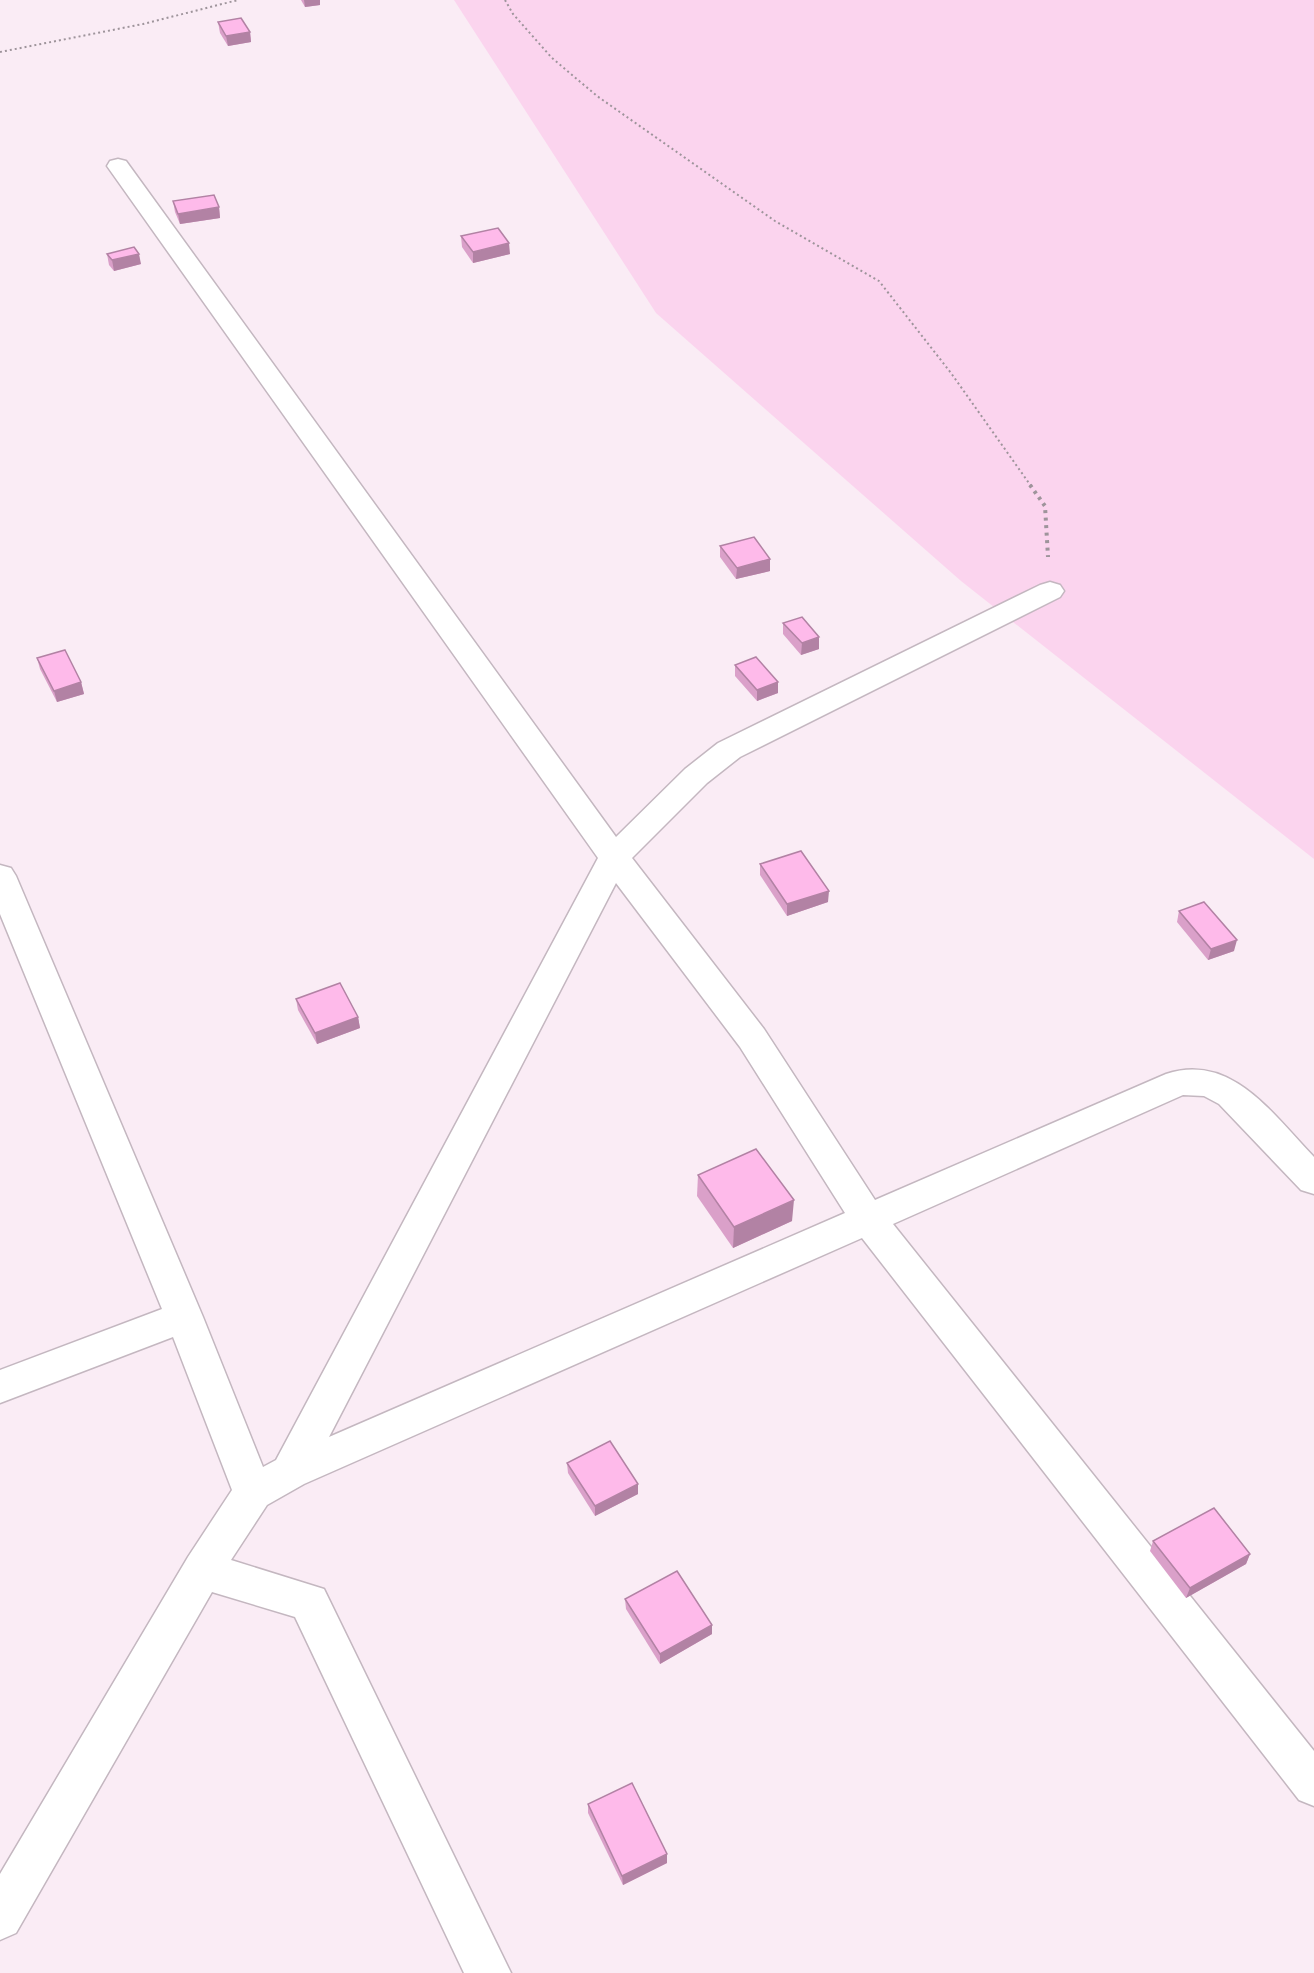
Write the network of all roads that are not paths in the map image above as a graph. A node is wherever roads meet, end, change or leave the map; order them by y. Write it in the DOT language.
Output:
graph roads {
  1 [pos="117,166"];
  2 [pos="1050,591"];
  3 [pos="614,856"];
  4 [pos="0,876"];
  5 [pos="1314,1180"];
  6 [pos="869,1220"];
  7 [pos="184,1317"];
  8 [pos="0,1387"];
  9 [pos="290,1472"];
  10 [pos="253,1492"];
  11 [pos="202,1570"];
  12 [pos="1314,1785"];
  13 [pos="0,1917"];
  14 [pos="488,1973"];
  1 -- 3 [label="street"];
  2 -- 3 [label="street"];
  3 -- 6 [label="street"];
  3 -- 9 [label="street"];
  4 -- 7 [label="street"];
  5 -- 6 [label="street"];
  6 -- 9 [label="street"];
  6 -- 12 [label="street"];
  7 -- 8 [label="street"];
  7 -- 10 [label="street"];
  9 -- 10 [label="street"];
  10 -- 11 [label="street"];
  11 -- 13 [label="street"];
  11 -- 14 [label="street"];
}
